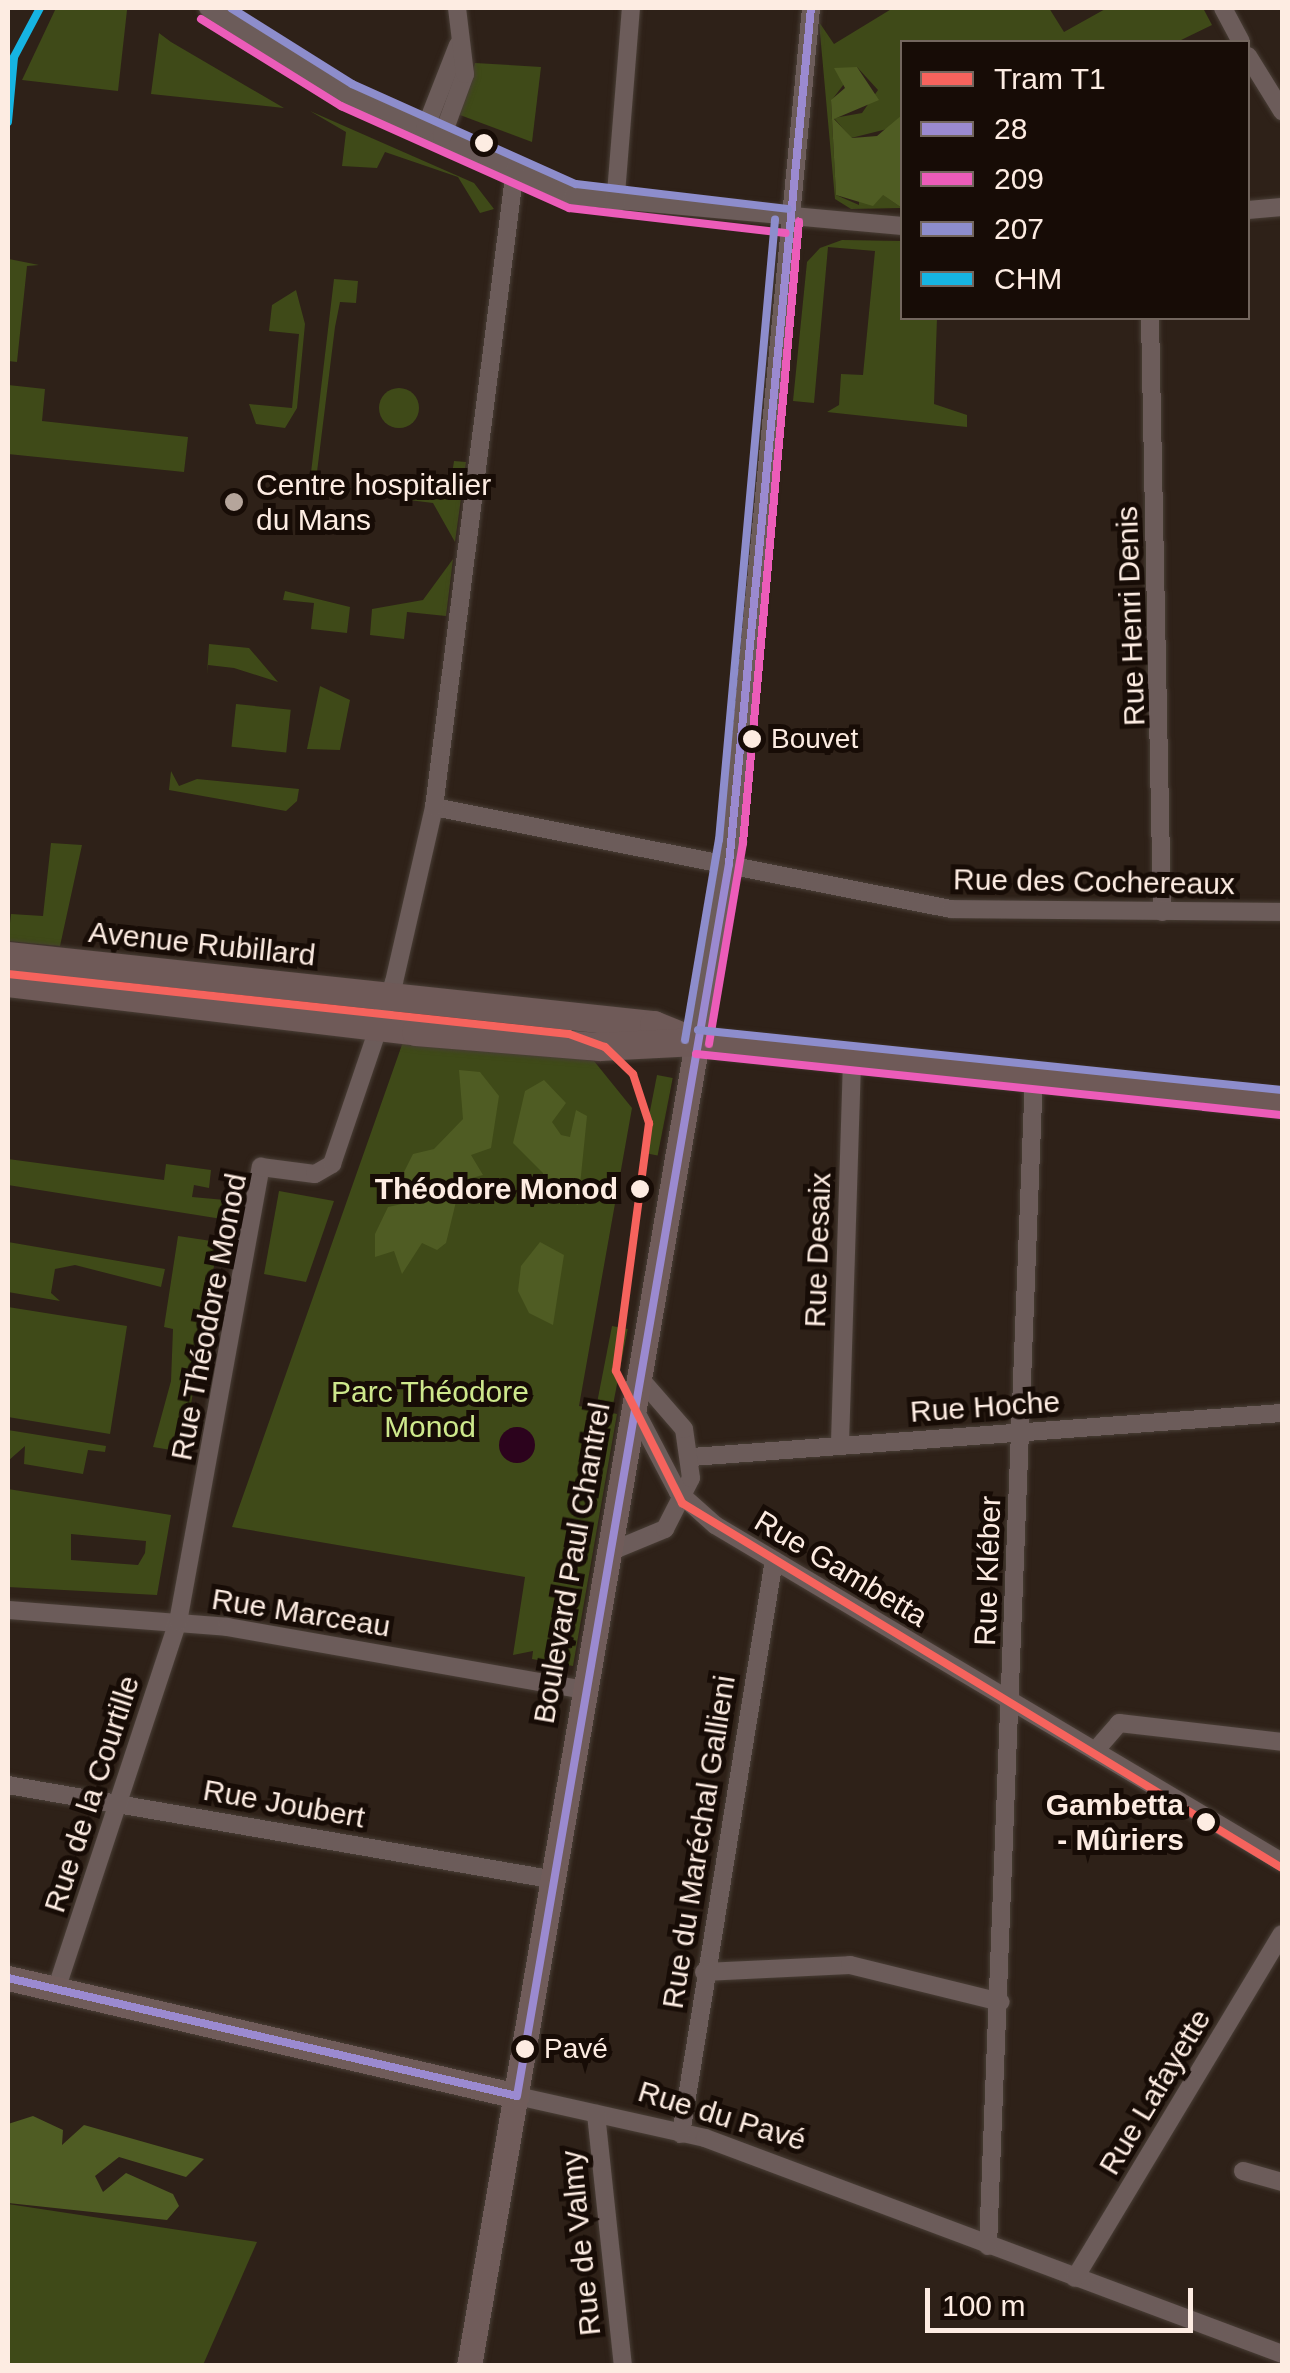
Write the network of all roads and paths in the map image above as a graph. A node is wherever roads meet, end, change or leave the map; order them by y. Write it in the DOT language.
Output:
graph roads {
  1 [pos="208,8"];
  2 [pos="457,8"];
  3 [pos="631,8"];
  4 [pos="812,8"];
  5 [pos="1223,8"];
  6 [pos="1240,40"];
  7 [pos="1250,59"];
  8 [pos="1282,110"];
  9 [pos="433,133"];
  10 [pos="515,169"];
  11 [pos="615,206"];
  12 [pos="1282,207"];
  13 [pos="1250,210"];
  14 [pos="787,221"];
  15 [pos="900,226"];
  16 [pos="1150,320"];
  17 [pos="434,807"];
  18 [pos="728,864"];
  19 [pos="1162,912"];
  20 [pos="1282,912"];
  21 [pos="8,956"];
  22 [pos="8,983"];
  23 [pos="390,997"];
  24 [pos="379,1030"];
  25 [pos="697,1042"];
  26 [pos="852,1058"];
  27 [pos="1034,1077"];
  28 [pos="1282,1104"];
  29 [pos="637,1376"];
  30 [pos="632,1404"];
  31 [pos="1282,1413"];
  32 [pos="1021,1433"];
  33 [pos="840,1443"];
  34 [pos="692,1456"];
  35 [pos="684,1500"];
  36 [pos="607,1553"];
  37 [pos="774,1560"];
  38 [pos="8,1610"];
  39 [pos="178,1622"];
  40 [pos="583,1690"];
  41 [pos="1011,1701"];
  42 [pos="1282,1742"];
  43 [pos="1095,1751"];
  44 [pos="8,1785"];
  45 [pos="118,1802"];
  46 [pos="1282,1862"];
  47 [pos="550,1880"];
  48 [pos="1282,1934"];
  49 [pos="704,1972"];
  50 [pos="8,1978"];
  51 [pos="58,1984"];
  52 [pos="1001,2002"];
  53 [pos="517,2096"];
  54 [pos="596,2114"];
  55 [pos="681,2134"];
  56 [pos="1243,2171"];
  57 [pos="1282,2182"];
  58 [pos="988,2246"];
  59 [pos="1075,2278"];
  60 [pos="1282,2354"];
  61 [pos="469,2366"];
  62 [pos="624,2366"];
  1 -- 9 [label="street"];
  2 -- 9 [label="street"];
  3 -- 11 [label="street"];
  4 -- 14 [label="street"];
  5 -- 6 [label="street"];
  7 -- 8 [label="street"];
  9 -- 10 [label="street"];
  10 -- 11 [label="street"];
  10 -- 17 [label="street"];
  11 -- 14 [label="street"];
  12 -- 13 [label="street"];
  14 -- 15 [label="street"];
  14 -- 18 [label="street"];
  16 -- 19 [label="street, Rue Henri Denis"];
  17 -- 18 [label="street, Rue des Cochereaux"];
  17 -- 23 [label="street"];
  18 -- 19 [label="street, Rue des Cochereaux"];
  18 -- 25 [label="street"];
  19 -- 20 [label="street, Rue des Cochereaux"];
  21 -- 23 [label="main road, Avenue Rubillard"];
  22 -- 24 [label="main road, Avenue Rubillard"];
  23 -- 24 [label="street"];
  23 -- 25 [label="main road, Avenue Rubillard"];
  24 -- 25 [label="main road, Avenue Rubillard"];
  24 -- 39 [label="street, Rue Théodore Monod"];
  25 -- 26 [label="main road, Avenue Rubillard"];
  25 -- 29 [label="street, Boulevard Paul Chantrel"];
  26 -- 27 [label="main road, Avenue Rubillard"];
  26 -- 33 [label="street, Rue Desaix"];
  27 -- 28 [label="main road, Avenue Rubillard"];
  27 -- 32 [label="street, Rue Kléber"];
  29 -- 30 [label="street, Boulevard Paul Chantrel"];
  29 -- 34 [label="street"];
  30 -- 35 [label="street"];
  30 -- 36 [label="street, Boulevard Paul Chantrel"];
  31 -- 32 [label="street, Rue Hoche"];
  32 -- 33 [label="street, Rue Hoche"];
  32 -- 41 [label="street, Rue Kléber"];
  33 -- 34 [label="street, Rue Hoche"];
  34 -- 35 [label="street"];
  35 -- 36 [label="street"];
  35 -- 37 [label="street, Rue Gambetta"];
  36 -- 40 [label="street, Boulevard Paul Chantrel"];
  37 -- 41 [label="street, Rue Gambetta"];
  37 -- 49 [label="street, Rue du Maréchal Gallieni"];
  38 -- 39 [label="street, Rue Marceau"];
  39 -- 40 [label="street, Rue Marceau"];
  39 -- 45 [label="street, Rue de la Courtille"];
  40 -- 47 [label="street, Boulevard Paul Chantrel"];
  41 -- 43 [label="street, Rue Gambetta"];
  41 -- 52 [label="street, Rue Kléber"];
  42 -- 43 [label="street"];
  43 -- 46 [label="street, Rue Gambetta"];
  44 -- 45 [label="street, Rue Joubert"];
  45 -- 47 [label="street, Rue Joubert"];
  45 -- 51 [label="street, Rue de la Courtille"];
  47 -- 53 [label="street, Boulevard Paul Chantrel"];
  48 -- 59 [label="street, Rue Lafayette"];
  49 -- 52 [label="street"];
  49 -- 55 [label="street, Rue du Maréchal Gallieni"];
  50 -- 51 [label="street, Rue du Pavé"];
  51 -- 53 [label="street, Rue du Pavé"];
  52 -- 58 [label="street, Rue Kléber"];
  53 -- 54 [label="street, Rue du Pavé"];
  53 -- 61 [label="street, Boulevard Paul Chantrel"];
  54 -- 55 [label="street, Rue du Pavé"];
  54 -- 62 [label="street, Rue de Valmy"];
  55 -- 58 [label="street, Rue du Pavé"];
  56 -- 57 [label="street"];
  58 -- 59 [label="street, Rue du Pavé"];
  59 -- 60 [label="street, Rue du Pavé"];
}
